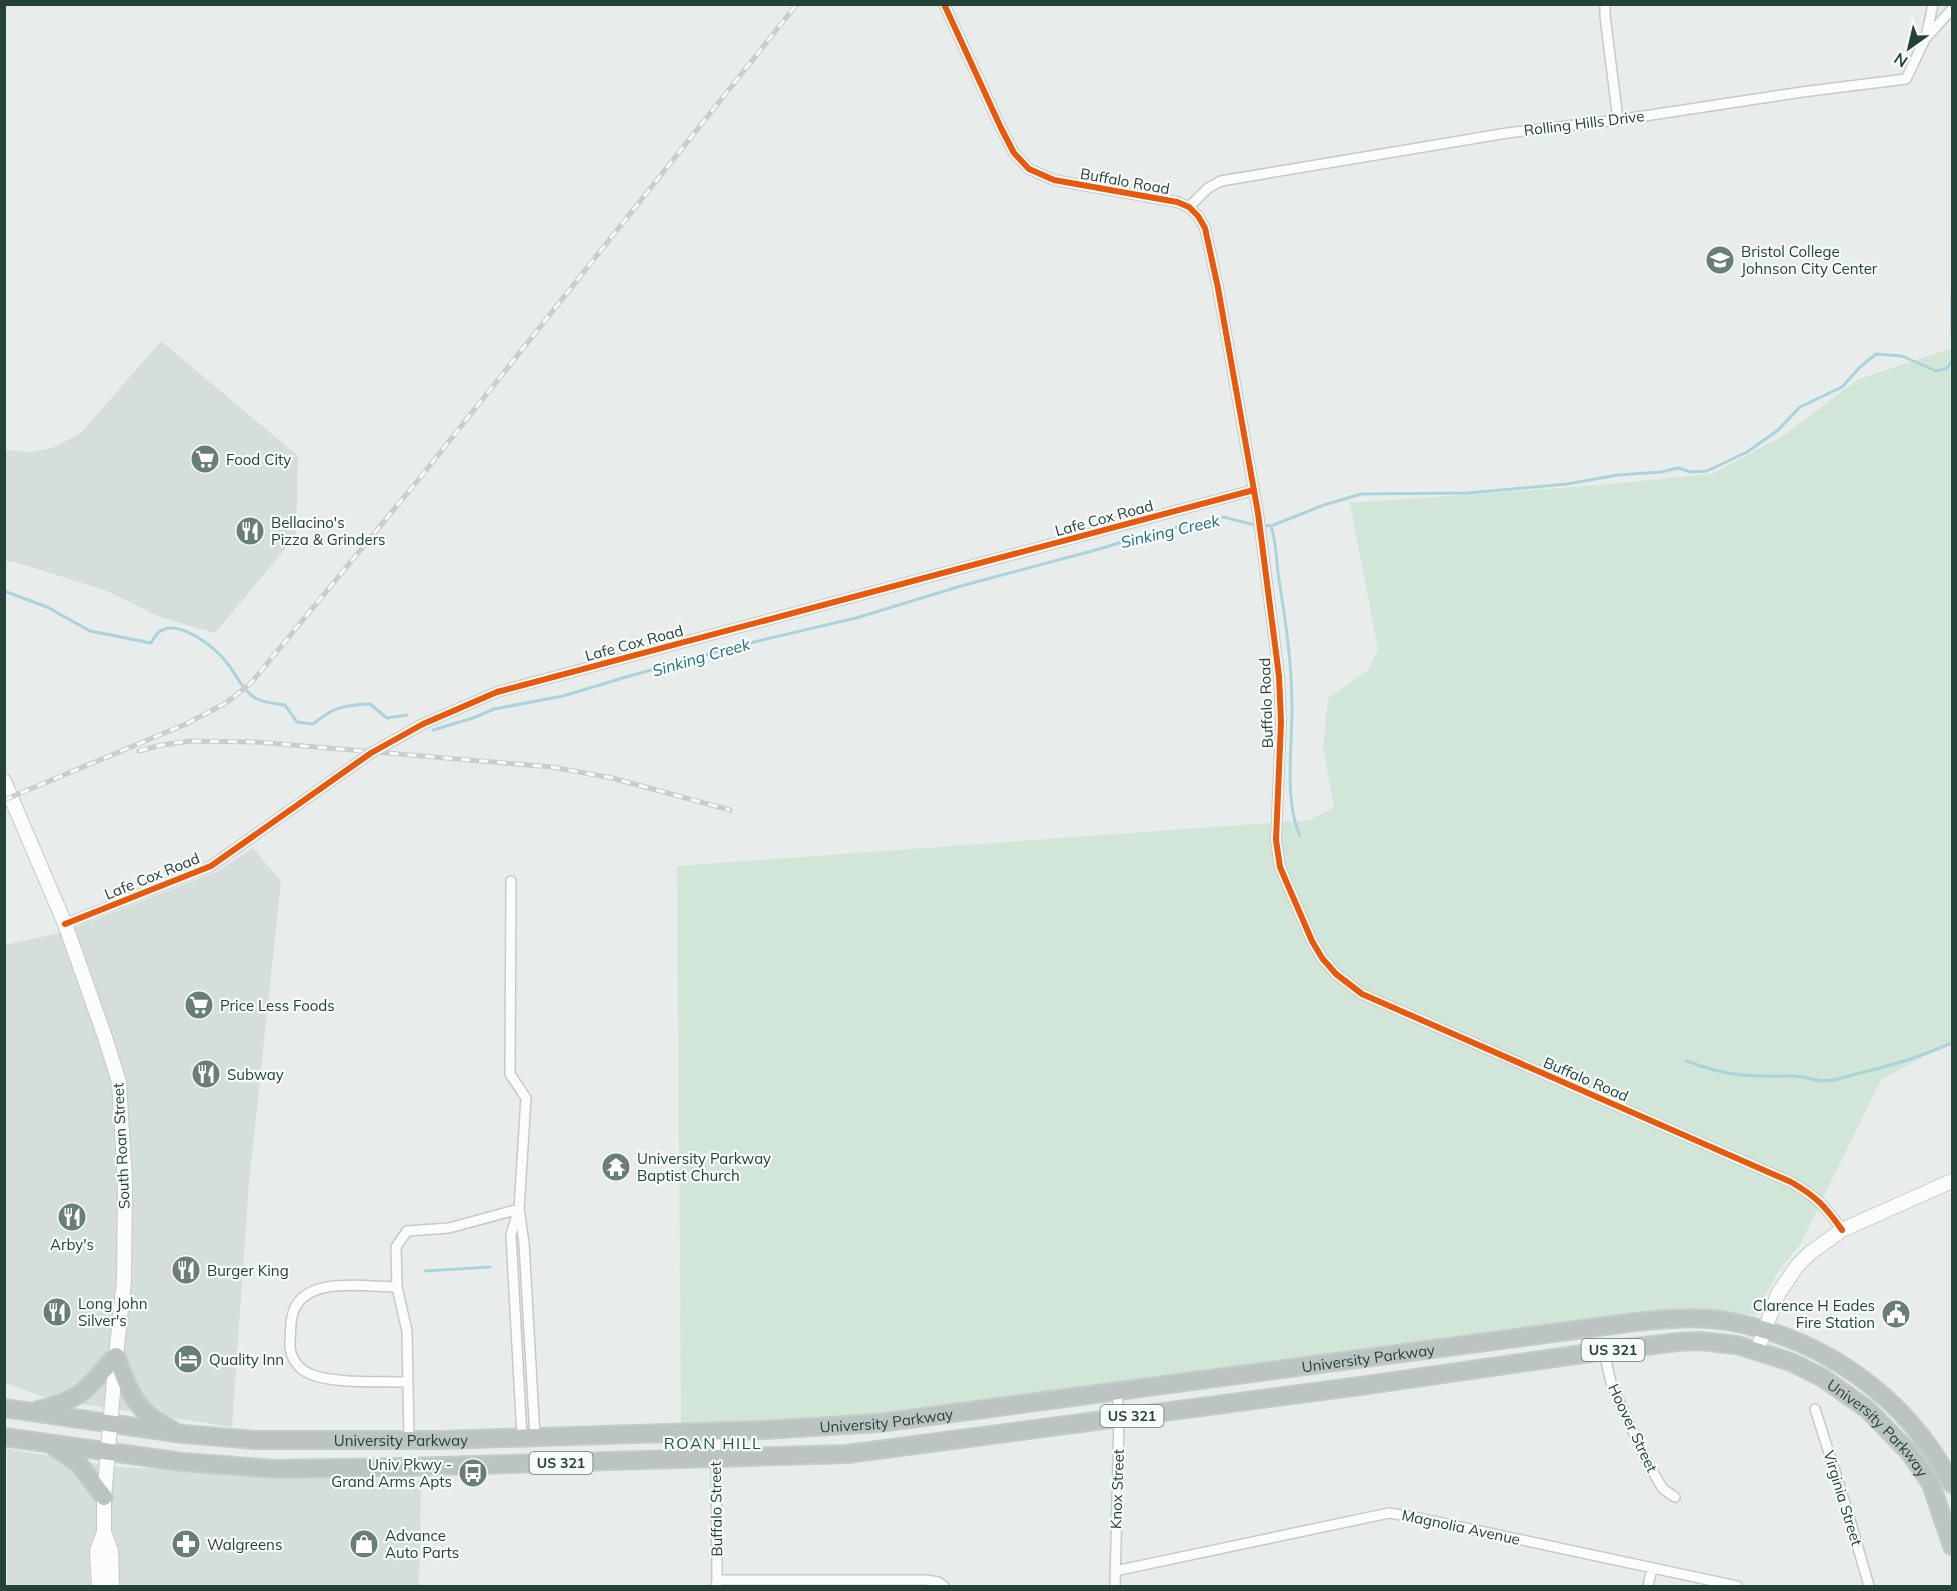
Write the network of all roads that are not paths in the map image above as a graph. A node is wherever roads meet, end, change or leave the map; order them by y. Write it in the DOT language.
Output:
graph roads {
  1 [pos="944,4"];
  2 [pos="1605,4"];
  3 [pos="1933,4"];
  4 [pos="1953,9"];
  5 [pos="1926,39"];
  6 [pos="1618,120"];
  7 [pos="1189,207"];
  8 [pos="1254,490"];
  9 [pos="4,781"];
  10 [pos="511,881"];
  11 [pos="65,924"];
  12 [pos="1953,1181"];
  13 [pos="519,1209"];
  14 [pos="1842,1230"];
  15 [pos="397,1287"];
  16 [pos="1764,1330"];
  17 [pos="1604,1351"];
  18 [pos="1757,1351"];
  19 [pos="116,1356"];
  20 [pos="1358,1359"];
  21 [pos="406,1382"];
  22 [pos="1360,1386"];
  23 [pos="1117,1391"];
  24 [pos="4,1408"];
  25 [pos="1815,1409"];
  26 [pos="28,1412"];
  27 [pos="917,1417"];
  28 [pos="1119,1417"];
  29 [pos="109,1424"];
  30 [pos="716,1431"];
  31 [pos="183,1434"];
  32 [pos="577,1436"];
  33 [pos="4,1437"];
  34 [pos="529,1437"];
  35 [pos="409,1441"];
  36 [pos="48,1442"];
  37 [pos="920,1444"];
  38 [pos="108,1451"];
  39 [pos="715,1459"];
  40 [pos="578,1462"];
  41 [pos="408,1467"];
  42 [pos="1951,1478"];
  43 [pos="1931,1484"];
  44 [pos="104,1497"];
  45 [pos="1675,1497"];
  46 [pos="104,1532"];
  47 [pos="1953,1546"];
  48 [pos="1652,1568"];
  49 [pos="1115,1570"];
  50 [pos="716,1583"];
  51 [pos="99,1587"];
  52 [pos="112,1587"];
  53 [pos="944,1587"];
  54 [pos="1114,1587"];
  55 [pos="1648,1587"];
  56 [pos="1737,1587"];
  57 [pos="1869,1587"];
  1 -- 7 [label="street, Buffalo Road"];
  2 -- 6 [label="street"];
  3 -- 5 [label="street"];
  4 -- 5 [label="street, Rolling Hills Drive"];
  5 -- 6 [label="street, Rolling Hills Drive"];
  6 -- 7 [label="street, Rolling Hills Drive"];
  7 -- 8 [label="street, Buffalo Road"];
  8 -- 11 [label="street, Lafe Cox Road"];
  8 -- 14 [label="street, Buffalo Road"];
  9 -- 11 [label="main road, South Roan Street"];
  10 -- 13 [label="street"];
  11 -- 19 [label="main road, South Roan Street"];
  12 -- 14 [label="main road"];
  13 -- 15 [label="street"];
  13 -- 34 [label="street"];
  14 -- 16 [label="main road"];
  15 -- 21 [label="street"];
  15 -- 21 [label="street"];
  16 -- 18 [label="main road"];
  16 -- 20 [label="highway, University Parkway / US 321"];
  16 -- 42 [label="highway, University Parkway / US 321"];
  17 -- 18 [label="highway, University Parkway / US 321"];
  17 -- 22 [label="highway, University Parkway / US 321"];
  17 -- 45 [label="street, Hoover Street"];
  18 -- 43 [label="highway, University Parkway / US 321"];
  19 -- 26 [label="highway"];
  19 -- 29 [label="main road, South Roan Street"];
  19 -- 31 [label="highway"];
  20 -- 22 [label="highway"];
  20 -- 23 [label="highway, University Parkway / US 321"];
  21 -- 35 [label="street"];
  22 -- 28 [label="highway, University Parkway / US 321"];
  23 -- 27 [label="highway, University Parkway / US 321"];
  23 -- 28 [label="street, Knox Street"];
  24 -- 26 [label="highway, University Parkway / US 321"];
  25 -- 57 [label="street, Virginia Street"];
  26 -- 29 [label="highway, University Parkway / US 321"];
  27 -- 30 [label="highway, University Parkway / US 321"];
  27 -- 37 [label="highway"];
  28 -- 37 [label="highway, University Parkway / US 321"];
  28 -- 49 [label="street, Knox Street"];
  29 -- 31 [label="highway, University Parkway / US 321"];
  29 -- 38 [label="main road, South Roan Street"];
  30 -- 32 [label="highway, University Parkway / US 321"];
  30 -- 39 [label="street, Buffalo Street"];
  31 -- 35 [label="highway, University Parkway / US 321"];
  32 -- 34 [label="highway, University Parkway / US 321"];
  32 -- 40 [label="highway"];
  33 -- 36 [label="highway, University Parkway / US 321"];
  34 -- 35 [label="highway, University Parkway / US 321"];
  35 -- 41 [label="highway"];
  36 -- 38 [label="highway, University Parkway / US 321"];
  36 -- 44 [label="highway"];
  37 -- 39 [label="highway, University Parkway / US 321"];
  38 -- 41 [label="highway, University Parkway / US 321"];
  38 -- 44 [label="main road, South Roan Street"];
  39 -- 40 [label="highway, University Parkway / US 321"];
  39 -- 50 [label="street, Buffalo Street"];
  40 -- 41 [label="highway, University Parkway / US 321"];
  42 -- 43 [label="street"];
  43 -- 47 [label="highway, University Parkway / US 321"];
  44 -- 46 [label="main road, South Roan Street"];
  46 -- 51 [label="main road, South Roan Street"];
  46 -- 52 [label="main road, South Roan Street"];
  48 -- 49 [label="street, Magnolia Avenue"];
  48 -- 55 [label="street"];
  48 -- 56 [label="street, Magnolia Avenue"];
  49 -- 54 [label="street, Knox Street"];
  50 -- 53 [label="street"];
}
